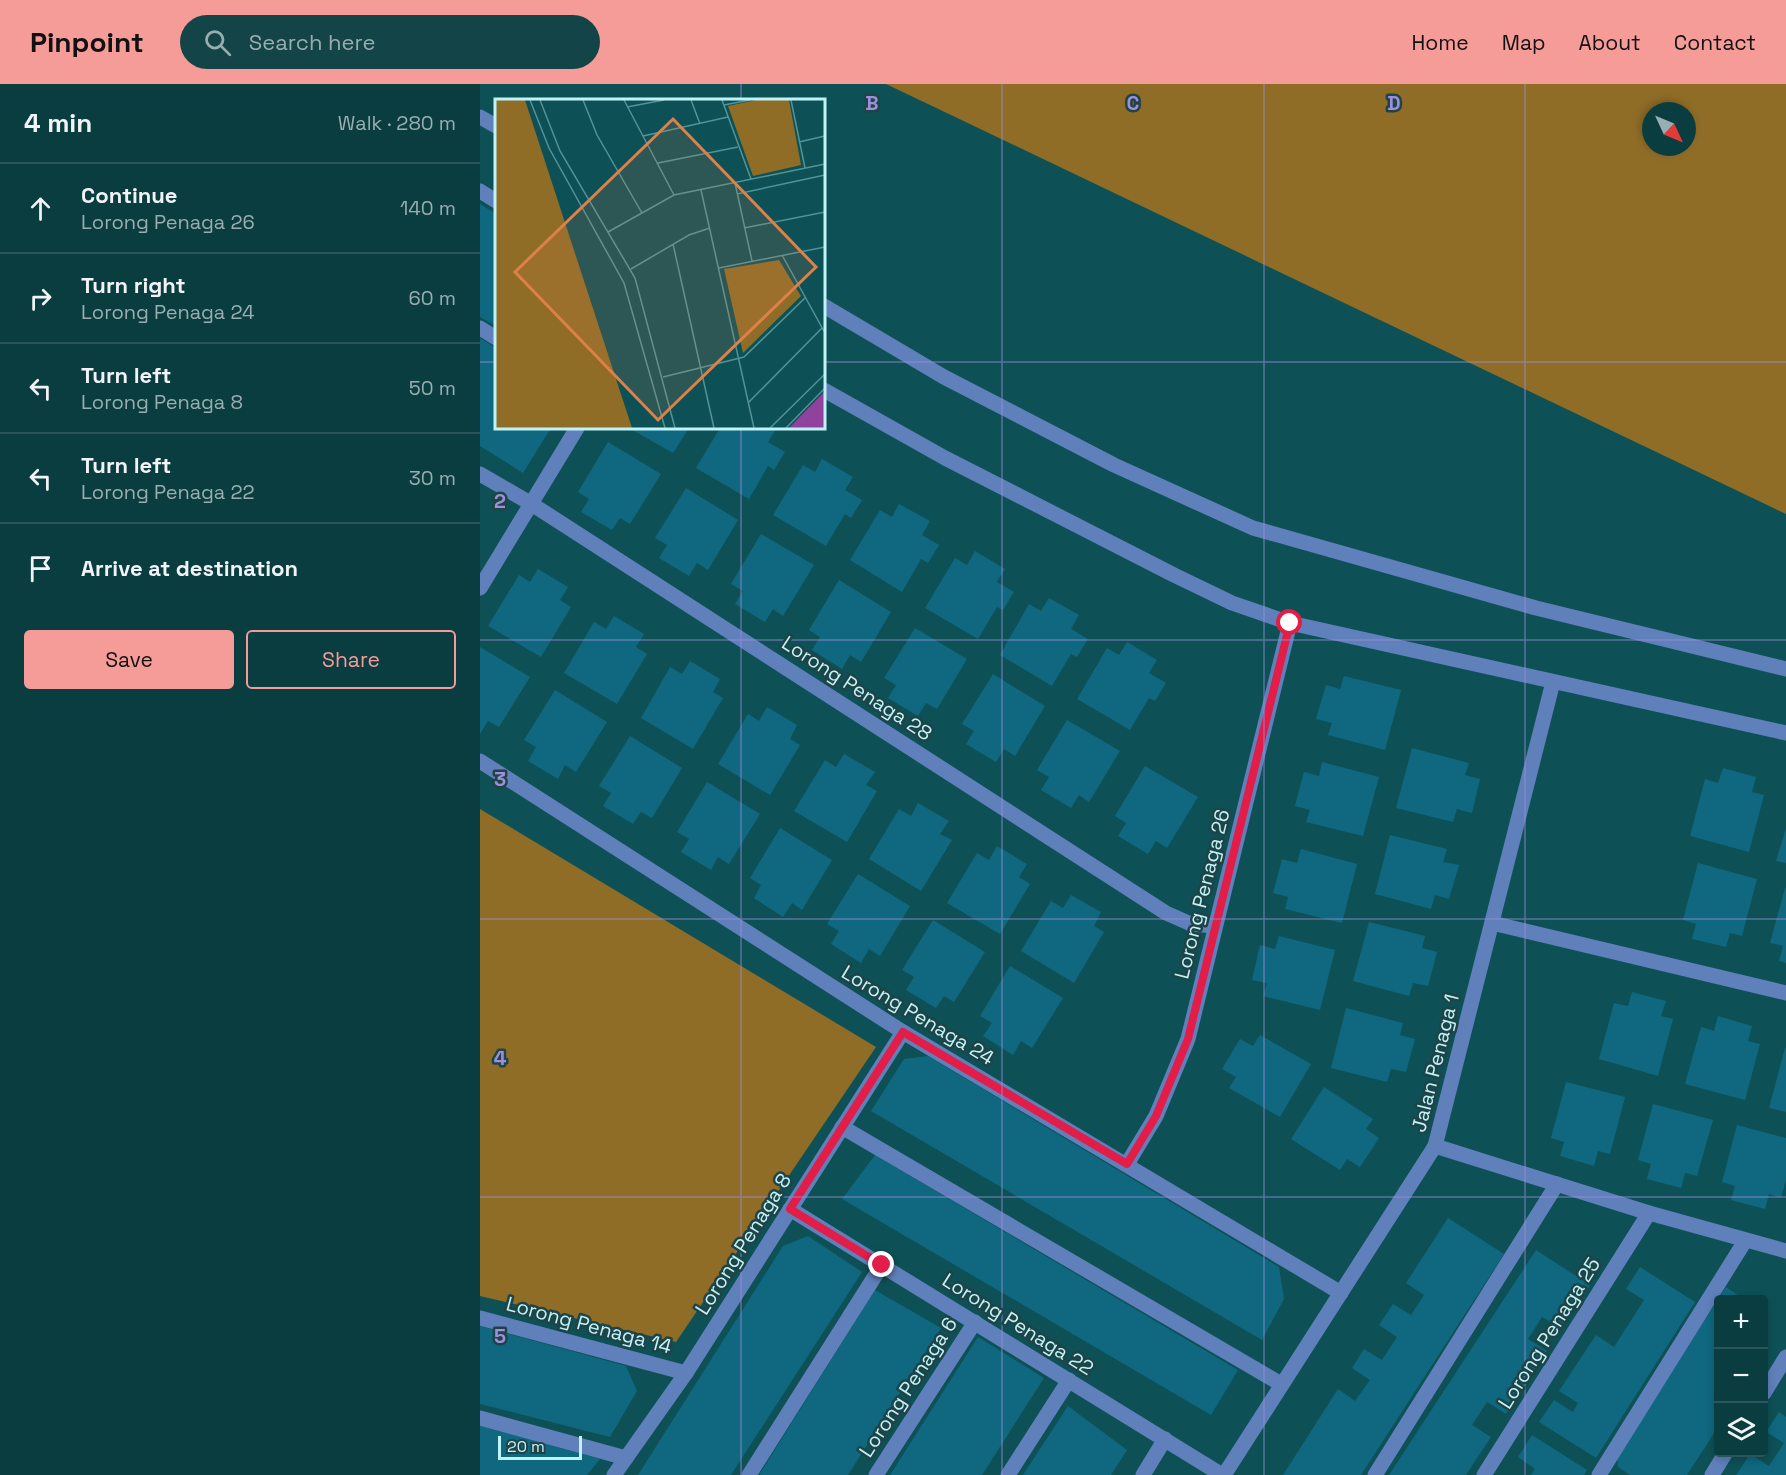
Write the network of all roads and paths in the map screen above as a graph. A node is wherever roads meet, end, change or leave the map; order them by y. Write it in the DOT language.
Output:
graph roads {
  1 [pos="480,117"];
  2 [pos="495,125"];
  3 [pos="480,191"];
  4 [pos="495,200"];
  5 [pos="825,307"];
  6 [pos="480,328"];
  7 [pos="495,337"];
  8 [pos="825,391"];
  9 [pos="576,429"];
  10 [pos="480,474"];
  11 [pos="530,503"];
  12 [pos="480,588"];
  13 [pos="1290,623"];
  14 [pos="1786,669"];
  15 [pos="1554,682"];
  16 [pos="1786,733"];
  17 [pos="480,761"];
  18 [pos="1492,922"];
  19 [pos="1215,926"];
  20 [pos="1786,993"];
  21 [pos="903,1032"];
  22 [pos="842,1127"];
  23 [pos="1435,1146"];
  24 [pos="1127,1164"];
  25 [pos="1557,1184"];
  26 [pos="790,1209"];
  27 [pos="1649,1213"];
  28 [pos="1745,1241"];
  29 [pos="1786,1251"];
  30 [pos="882,1265"];
  31 [pos="1341,1293"];
  32 [pos="480,1318"];
  33 [pos="975,1322"];
  34 [pos="1786,1357"];
  35 [pos="686,1373"];
  36 [pos="1069,1380"];
  37 [pos="1281,1384"];
  38 [pos="1768,1386"];
  39 [pos="480,1418"];
  40 [pos="1165,1439"];
  41 [pos="1723,1457"];
  42 [pos="626,1458"];
  43 [pos="1601,1474"];
  44 [pos="614,1475"];
  45 [pos="748,1475"];
  46 [pos="876,1475"];
  47 [pos="1008,1475"];
  48 [pos="1143,1475"];
  49 [pos="1223,1475"];
  50 [pos="1375,1475"];
  51 [pos="1484,1475"];
  52 [pos="1712,1475"];
  1 -- 2 [label="street"];
  3 -- 4 [label="street"];
  5 -- 14 [label="street"];
  6 -- 7 [label="street"];
  8 -- 13 [label="street"];
  9 -- 11 [label="street"];
  10 -- 11 [label="street, Lorong Penaga 28"];
  11 -- 12 [label="street"];
  11 -- 19 [label="street, Lorong Penaga 28"];
  13 -- 15 [label="street"];
  13 -- 19 [label="street, Lorong Penaga 26"];
  15 -- 16 [label="street"];
  15 -- 18 [label="street, Jalan Penaga 1"];
  17 -- 21 [label="street, Lorong Penaga 24"];
  18 -- 20 [label="street"];
  18 -- 23 [label="street, Jalan Penaga 1"];
  19 -- 24 [label="street, Lorong Penaga 26"];
  21 -- 22 [label="street, Lorong Penaga 8"];
  21 -- 24 [label="street, Lorong Penaga 24"];
  22 -- 26 [label="street, Lorong Penaga 8"];
  22 -- 37 [label="street"];
  23 -- 25 [label="street"];
  23 -- 31 [label="street, Jalan Penaga 1"];
  24 -- 31 [label="street, Lorong Penaga 24"];
  25 -- 27 [label="street"];
  25 -- 50 [label="street"];
  26 -- 30 [label="street, Lorong Penaga 22"];
  26 -- 35 [label="street, Lorong Penaga 8"];
  27 -- 28 [label="street"];
  27 -- 51 [label="street, Lorong Penaga 25"];
  28 -- 29 [label="street"];
  28 -- 43 [label="street"];
  30 -- 33 [label="street, Lorong Penaga 22"];
  30 -- 45 [label="street"];
  31 -- 37 [label="street, Jalan Penaga 1"];
  32 -- 35 [label="street, Lorong Penaga 14"];
  33 -- 36 [label="street, Lorong Penaga 22"];
  33 -- 46 [label="street, Lorong Penaga 6"];
  34 -- 38 [label="street"];
  35 -- 42 [label="street, Lorong Penaga 8"];
  36 -- 40 [label="street, Lorong Penaga 22"];
  36 -- 47 [label="street"];
  37 -- 49 [label="street, Jalan Penaga 1"];
  39 -- 42 [label="street"];
  40 -- 48 [label="street"];
  40 -- 49 [label="street, Lorong Penaga 22"];
  41 -- 52 [label="street"];
  42 -- 44 [label="street, Lorong Penaga 8"];
}
